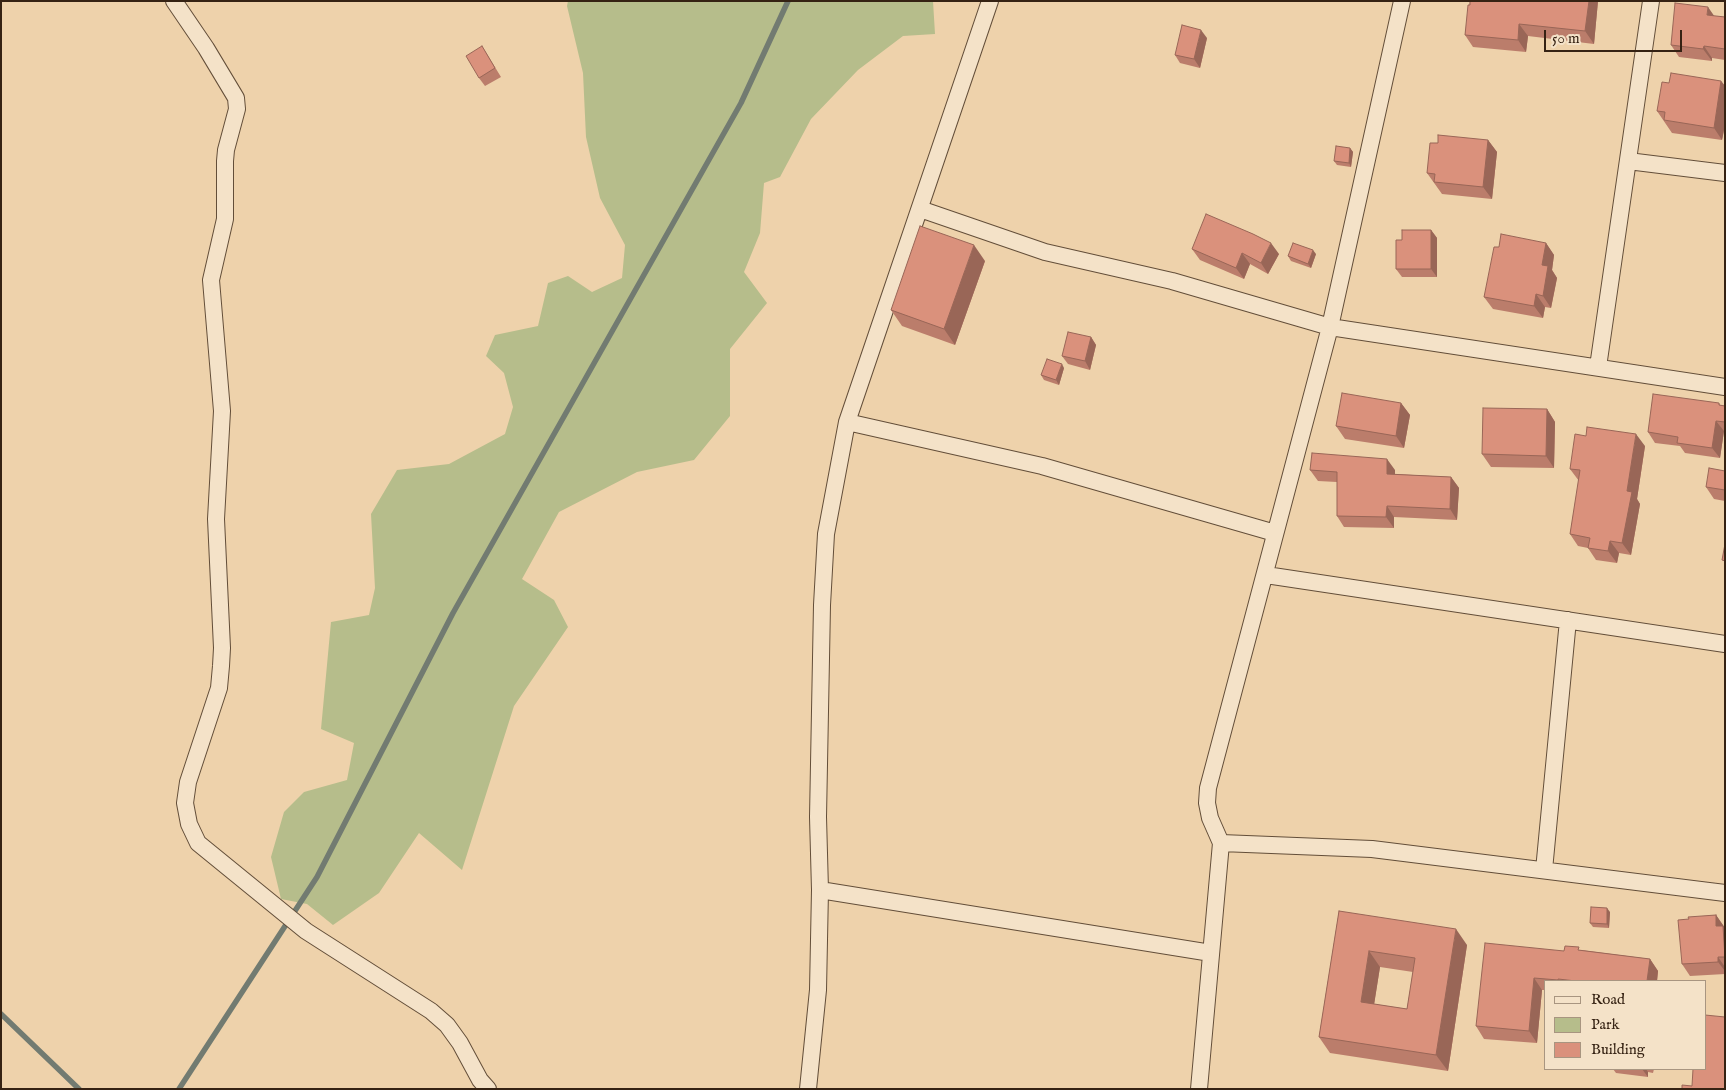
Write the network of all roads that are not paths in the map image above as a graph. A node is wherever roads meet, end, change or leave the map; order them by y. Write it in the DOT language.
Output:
graph roads {
  1 [pos="174,1"];
  2 [pos="990,1"];
  3 [pos="1402,1"];
  4 [pos="1651,1"];
  5 [pos="1628,161"];
  6 [pos="1725,173"];
  7 [pos="920,209"];
  8 [pos="1330,327"];
  9 [pos="1598,368"];
  10 [pos="1725,387"];
  11 [pos="848,422"];
  12 [pos="1275,533"];
  13 [pos="1266,575"];
  14 [pos="1568,620"];
  15 [pos="1725,644"];
  16 [pos="1221,844"];
  17 [pos="1544,870"];
  18 [pos="820,890"];
  19 [pos="1725,893"];
  20 [pos="1212,953"];
  21 [pos="488,1089"];
  22 [pos="808,1089"];
  23 [pos="1199,1089"];
  1 -- 21 [label="street"];
  2 -- 7 [label="street"];
  3 -- 8 [label="street"];
  4 -- 5 [label="street"];
  5 -- 6 [label="street"];
  5 -- 9 [label="street"];
  7 -- 8 [label="street"];
  7 -- 11 [label="street"];
  8 -- 9 [label="street"];
  8 -- 12 [label="street"];
  9 -- 10 [label="street"];
  11 -- 12 [label="street"];
  11 -- 18 [label="street"];
  12 -- 13 [label="street"];
  13 -- 14 [label="street"];
  13 -- 16 [label="street"];
  14 -- 15 [label="street"];
  14 -- 17 [label="street"];
  16 -- 17 [label="street"];
  16 -- 20 [label="street"];
  17 -- 19 [label="street"];
  18 -- 20 [label="street"];
  18 -- 22 [label="street"];
  20 -- 23 [label="street"];
}
